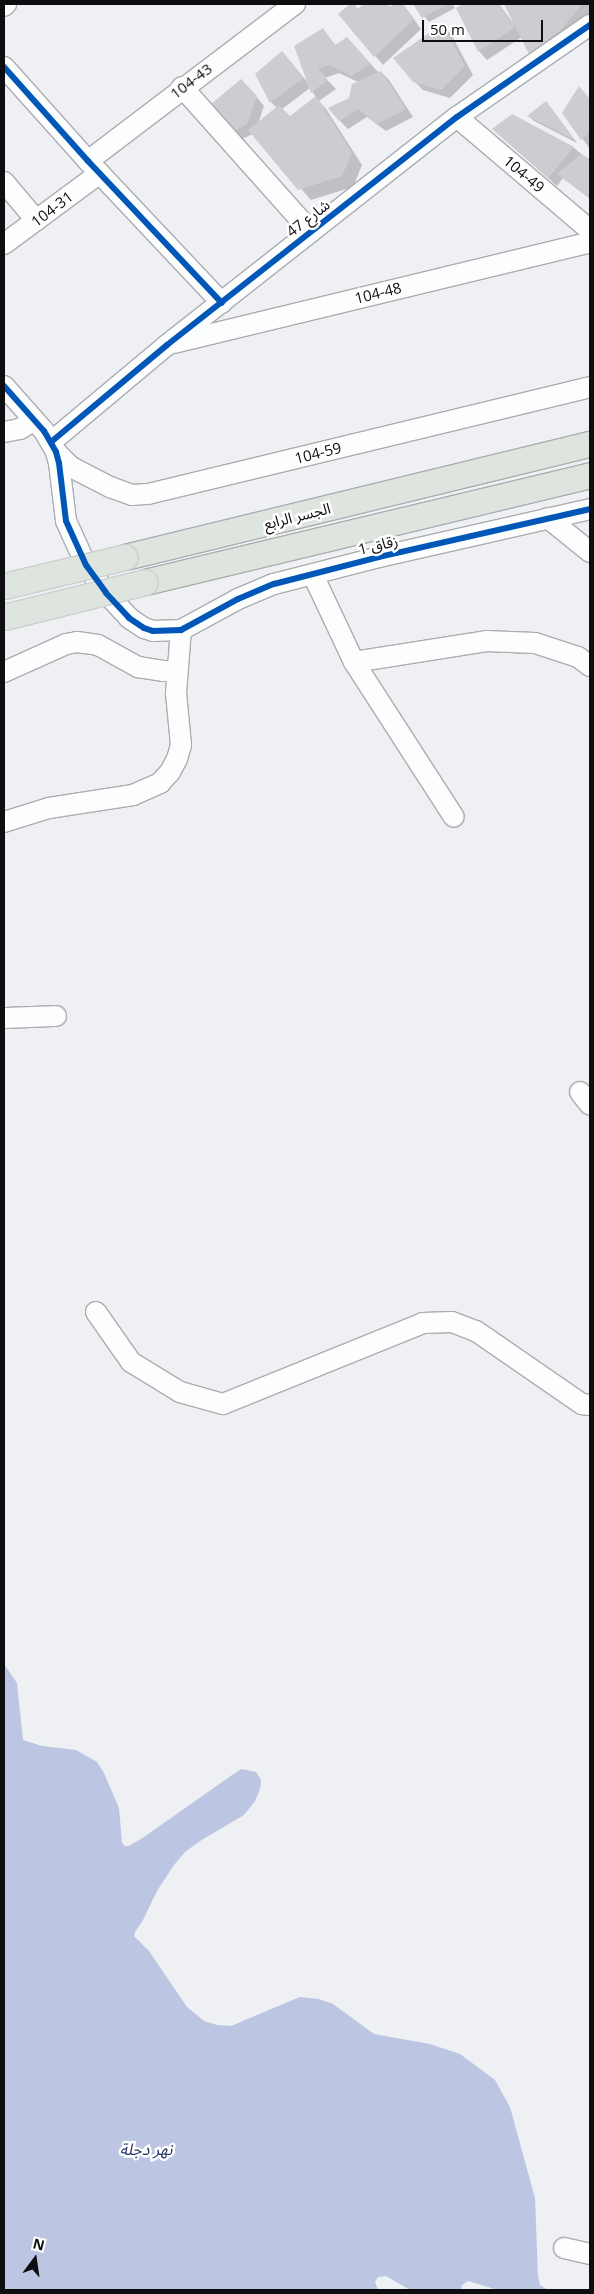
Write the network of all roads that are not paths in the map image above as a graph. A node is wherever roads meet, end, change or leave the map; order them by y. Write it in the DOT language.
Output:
graph roads {
  1 [pos="295,4"];
  2 [pos="590,25"];
  3 [pos="4,68"];
  4 [pos="182,87"];
  5 [pos="457,117"];
  6 [pos="94,167"];
  7 [pos="4,182"];
  8 [pos="36,220"];
  9 [pos="590,230"];
  10 [pos="311,232"];
  11 [pos="590,242"];
  12 [pos="4,244"];
  13 [pos="222,303"];
  14 [pos="167,345"];
  15 [pos="4,386"];
  16 [pos="590,387"];
  17 [pos="34,420"];
  18 [pos="4,432"];
  19 [pos="590,444"];
  20 [pos="54,447"];
  21 [pos="590,475"];
  22 [pos="590,509"];
  23 [pos="548,518"];
  24 [pos="590,552"];
  25 [pos="313,575"];
  26 [pos="4,586"];
  27 [pos="4,617"];
  28 [pos="181,630"];
  29 [pos="354,662"];
  30 [pos="590,666"];
  31 [pos="176,671"];
  32 [pos="4,672"];
  33 [pos="454,817"];
  34 [pos="4,822"];
  35 [pos="56,1016"];
  36 [pos="4,1018"];
  37 [pos="96,1312"];
  38 [pos="590,1405"];
  39 [pos="564,2248"];
  40 [pos="590,2254"];
  1 -- 4 [label="street, 104-43"];
  2 -- 5 [label="street, شارع 47"];
  3 -- 6 [label="street"];
  4 -- 6 [label="street, 104-43"];
  4 -- 10 [label="street"];
  5 -- 9 [label="street, 104-49"];
  5 -- 10 [label="street, شارع 47"];
  6 -- 8 [label="street, 104-31"];
  6 -- 13 [label="street"];
  7 -- 8 [label="street"];
  8 -- 12 [label="street, 104-31"];
  10 -- 13 [label="street, شارع 47"];
  11 -- 14 [label="street, 104-48"];
  13 -- 14 [label="street, شارع 47"];
  14 -- 20 [label="street, شارع 47"];
  15 -- 17 [label="street, 104-59"];
  16 -- 20 [label="street, 104-59"];
  17 -- 18 [label="street"];
  17 -- 20 [label="street, 104-59"];
  19 -- 26 [label="main road, الجسر الرابع, bridge"];
  20 -- 28 [label="street"];
  21 -- 27 [label="main road, الجسر الرابع, bridge"];
  22 -- 23 [label="street, زقاق 1"];
  23 -- 24 [label="street"];
  23 -- 25 [label="street, زقاق 1"];
  25 -- 28 [label="street, زقاق 1"];
  25 -- 29 [label="street"];
  28 -- 31 [label="street"];
  29 -- 30 [label="street"];
  29 -- 33 [label="street"];
  31 -- 32 [label="street"];
  31 -- 34 [label="street"];
  35 -- 36 [label="street"];
  37 -- 38 [label="street"];
  39 -- 40 [label="street"];
}
